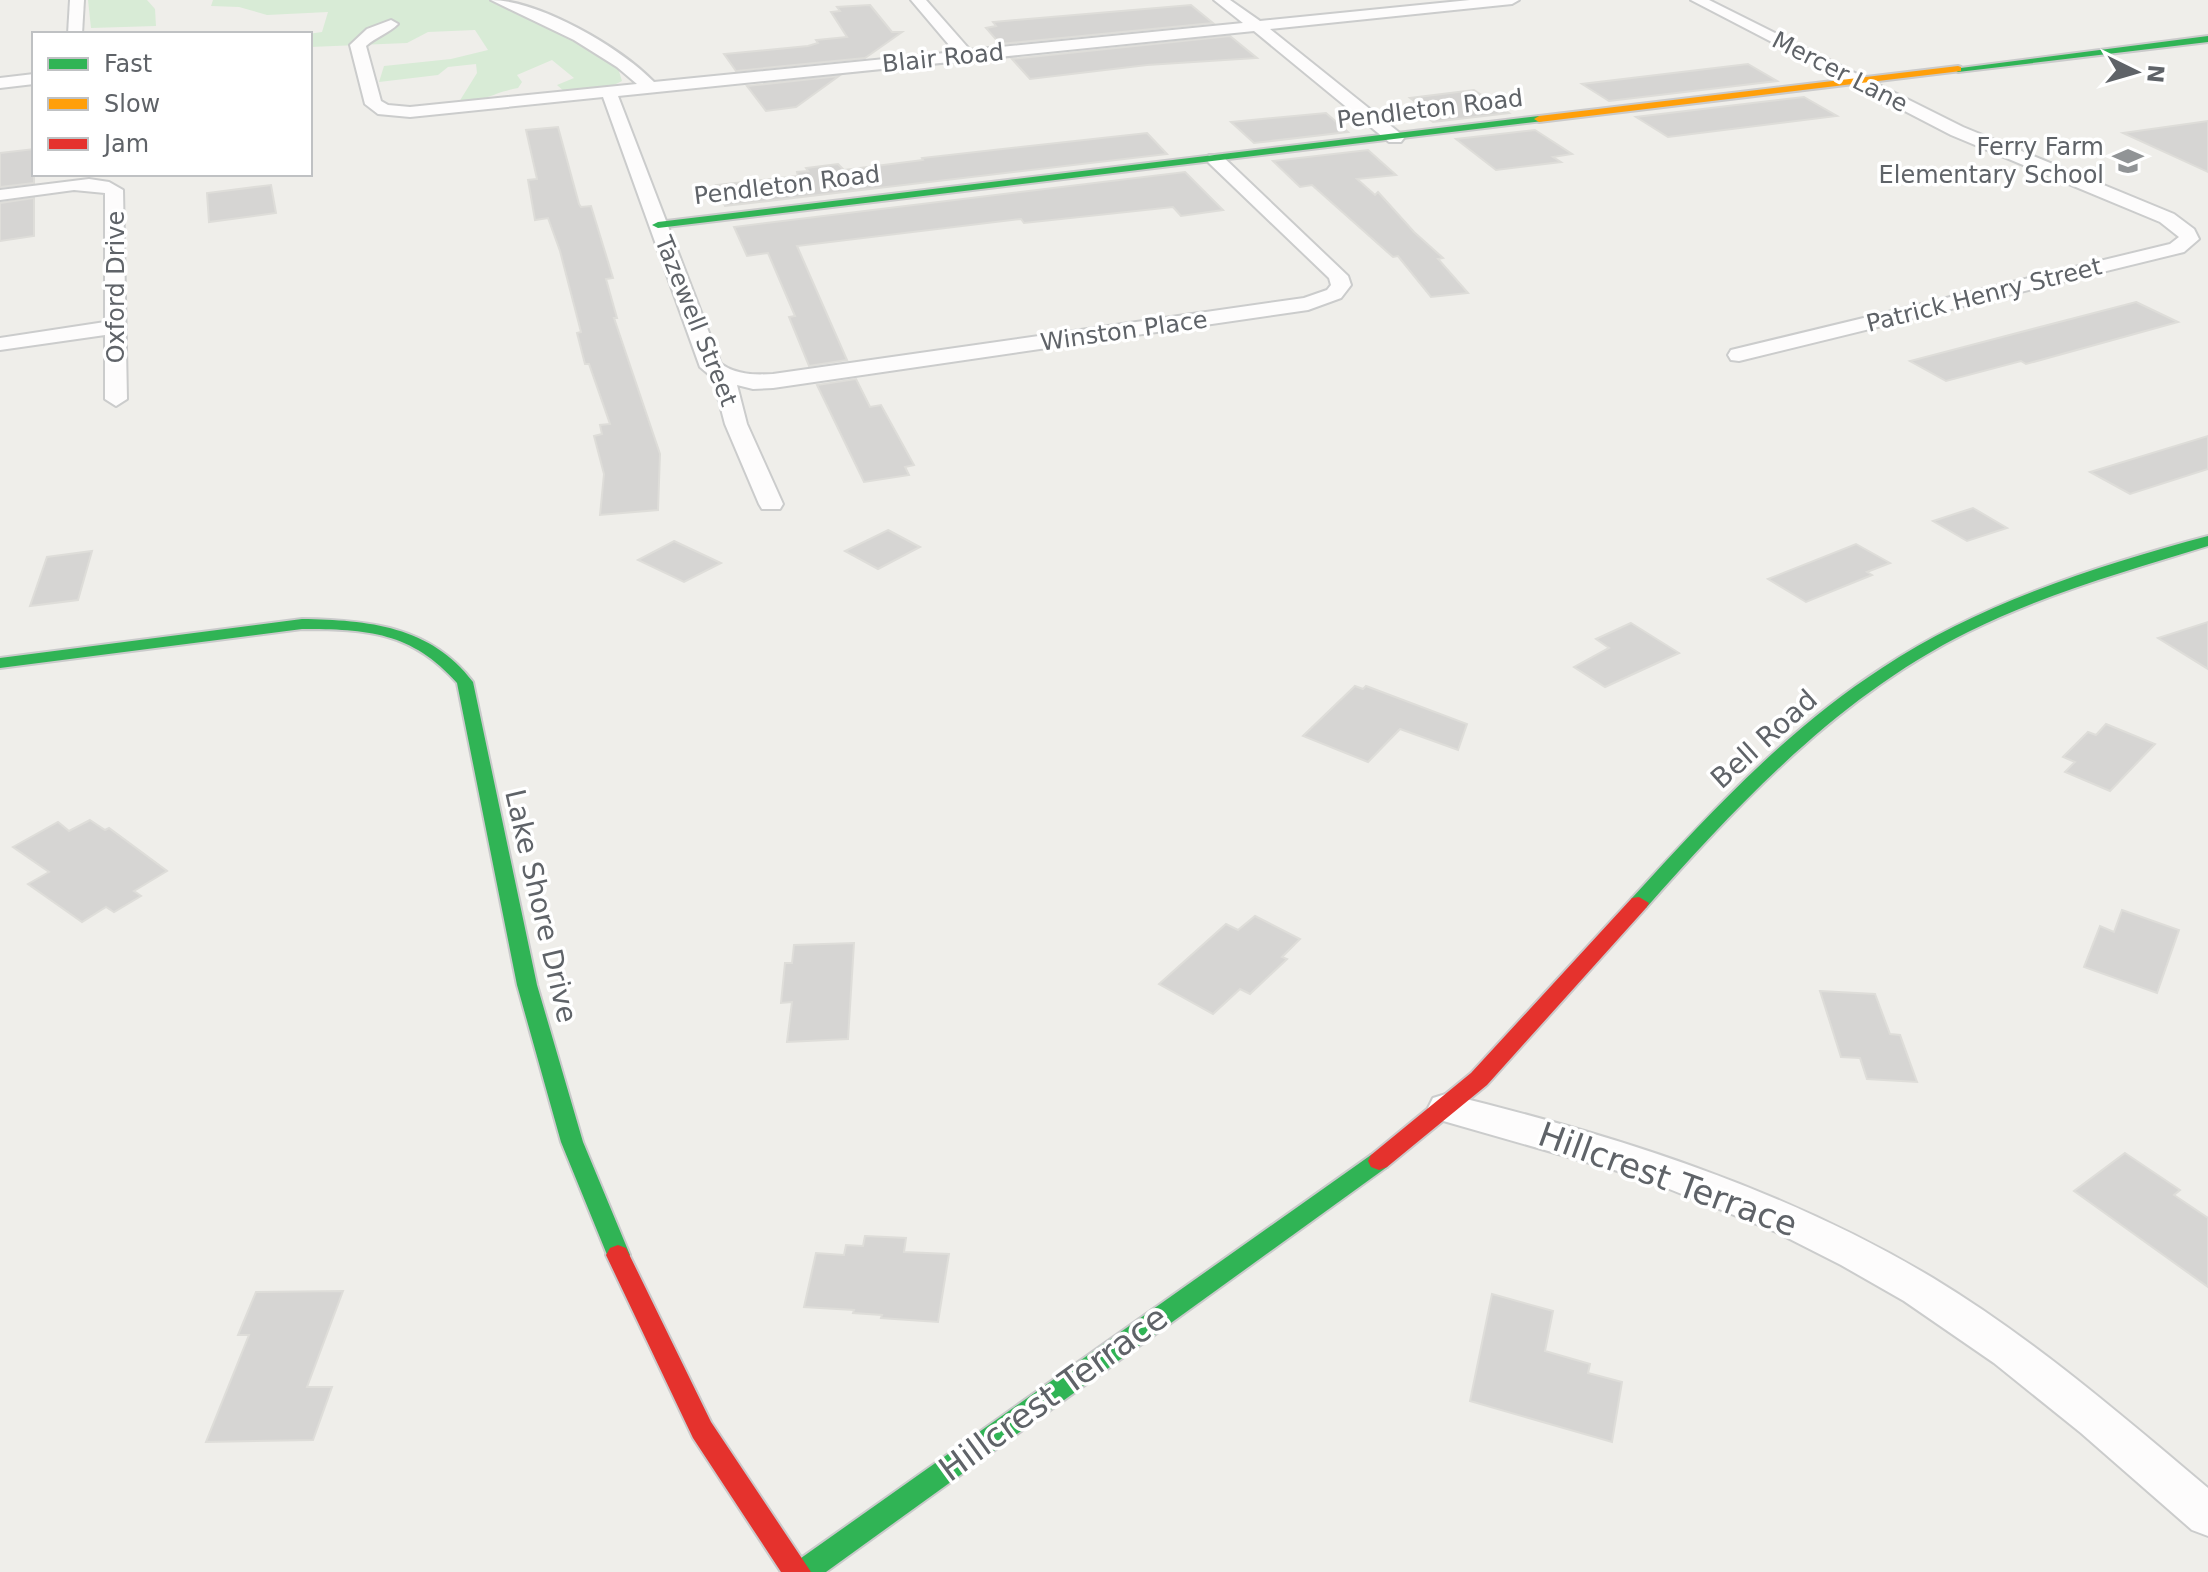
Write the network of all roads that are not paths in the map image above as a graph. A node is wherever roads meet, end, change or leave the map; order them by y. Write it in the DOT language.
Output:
graph roads {
  1 [pos="77,0"];
  2 [pos="498,0"];
  3 [pos="918,0"];
  4 [pos="1221,0"];
  5 [pos="1512,0"];
  6 [pos="1698,0"];
  7 [pos="391,24"];
  8 [pos="1256,26"];
  9 [pos="75,32"];
  10 [pos="2208,39"];
  11 [pos="966,55"];
  12 [pos="32,79"];
  13 [pos="1859,82"];
  14 [pos="0,83"];
  15 [pos="650,88"];
  16 [pos="609,92"];
  17 [pos="1395,138"];
  18 [pos="1215,159"];
  19 [pos="0,195"];
  20 [pos="2161,216"];
  21 [pos="658,225"];
  22 [pos="115,327"];
  23 [pos="0,344"];
  24 [pos="1739,355"];
  25 [pos="723,375"];
  26 [pos="116,399"];
  27 [pos="771,504"];
  28 [pos="2208,541"];
  29 [pos="0,663"];
  30 [pos="1446,1108"];
  31 [pos="2208,1516"];
  32 [pos="797,1572"];
  33 [pos="804,1572"];
  1 -- 9 [label="street"];
  2 -- 15 [label="street"];
  3 -- 11 [label="street"];
  4 -- 8 [label="street"];
  5 -- 8 [label="street, Blair Road"];
  6 -- 13 [label="street, Mercer Lane"];
  7 -- 16 [label="street, Blair Road"];
  8 -- 11 [label="street, Blair Road"];
  8 -- 17 [label="street"];
  10 -- 13 [label="street, Pendleton Road"];
  11 -- 15 [label="street, Blair Road"];
  12 -- 14 [label="street"];
  13 -- 17 [label="street, Pendleton Road"];
  13 -- 20 [label="street, Mercer Lane"];
  15 -- 16 [label="street, Blair Road"];
  16 -- 21 [label="street, Tazewell Street"];
  17 -- 18 [label="street, Pendleton Road"];
  18 -- 21 [label="street, Pendleton Road"];
  18 -- 25 [label="street, Winston Place"];
  19 -- 22 [label="street, Oxford Drive"];
  20 -- 24 [label="street, Patrick Henry Street"];
  21 -- 25 [label="street, Tazewell Street"];
  22 -- 23 [label="street"];
  22 -- 26 [label="street, Oxford Drive"];
  25 -- 27 [label="street, Tazewell Street"];
  28 -- 30 [label="street, Bell Road"];
  29 -- 32 [label="street, Lake Shore Drive"];
  30 -- 31 [label="street, Hillcrest Terrace"];
  30 -- 33 [label="street, Hillcrest Terrace"];
}
